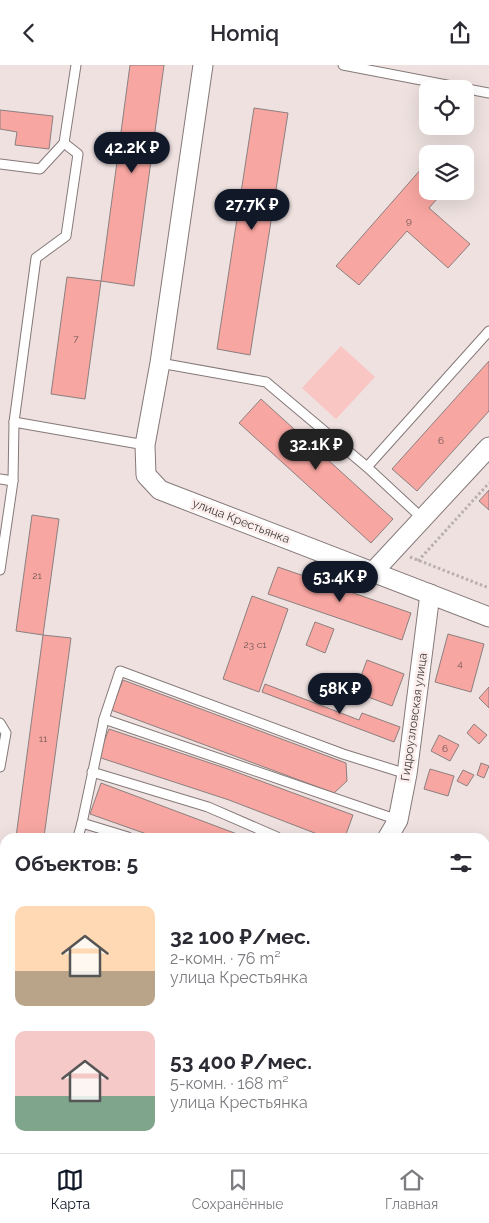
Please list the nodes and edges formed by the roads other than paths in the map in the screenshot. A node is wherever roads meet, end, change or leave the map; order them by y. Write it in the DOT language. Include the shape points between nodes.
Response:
graph roads {
  1 [pos="76,65"];
  2 [pos="203,65"];
  3 [pos="343,65"];
  4 [pos="489,93"];
  5 [pos="64,143"];
  6 [pos="0,163"];
  7 [pos="489,331"];
  8 [pos="160,363"];
  9 [pos="14,422"];
  10 [pos="144,445"];
  11 [pos="489,447"];
  12 [pos="367,467"];
  13 [pos="0,479"];
  14 [pos="13,481"];
  15 [pos="423,520"];
  16 [pos="0,570"];
  17 [pos="373,572"];
  18 [pos="430,594"];
  19 [pos="489,617"];
  20 [pos="104,719"];
  21 [pos="0,723"];
  22 [pos="0,767"];
  23 [pos="92,772"];
  24 [pos="407,775"];
  25 [pos="398,820"];
  26 [pos="82,823"];
  27 [pos="79,833"];
  28 [pos="115,833"];
  29 [pos="268,833"];
  30 [pos="390,833"];
  1 -- 5 [label="lane"];
  2 -- 8 [label="street"];
  3 -- 4 [label="lane"];
  5 -- 6 [label="lane" via="40,169"];
  5 -- 9 [label="lane" via="78,154 66,235 36,258"];
  7 -- 12 [label="lane"];
  8 -- 10 [label="street"];
  8 -- 12 [label="lane" via="266,382"];
  9 -- 10 [label="lane"];
  9 -- 14 [label="lane"];
  10 -- 17 [label="street, улица Крестьянка" via="146,475 160,490"];
  11 -- 15 [label="street"];
  12 -- 15 [label="lane"];
  13 -- 14 [label="lane"];
  14 -- 16 [label="lane"];
  15 -- 17 [label="street"];
  17 -- 18 [label="street, улица Крестьянка"];
  18 -- 19 [label="street, улица Крестьянка"];
  18 -- 24 [label="street, Гидроузловская улица"];
  20 -- 23 [label="lane"];
  20 -- 24 [label="lane" via="120,671"];
  20 -- 25 [label="lane"];
  21 -- 22 [label="lane" via="6,733"];
  23 -- 26 [label="lane"];
  23 -- 29 [label="lane" via="208,807"];
  24 -- 25 [label="street, Гидроузловская улица"];
  25 -- 30 [label="street, Гидроузловская улица"];
  26 -- 27 [label="lane"];
  26 -- 28 [label="lane"];
}
